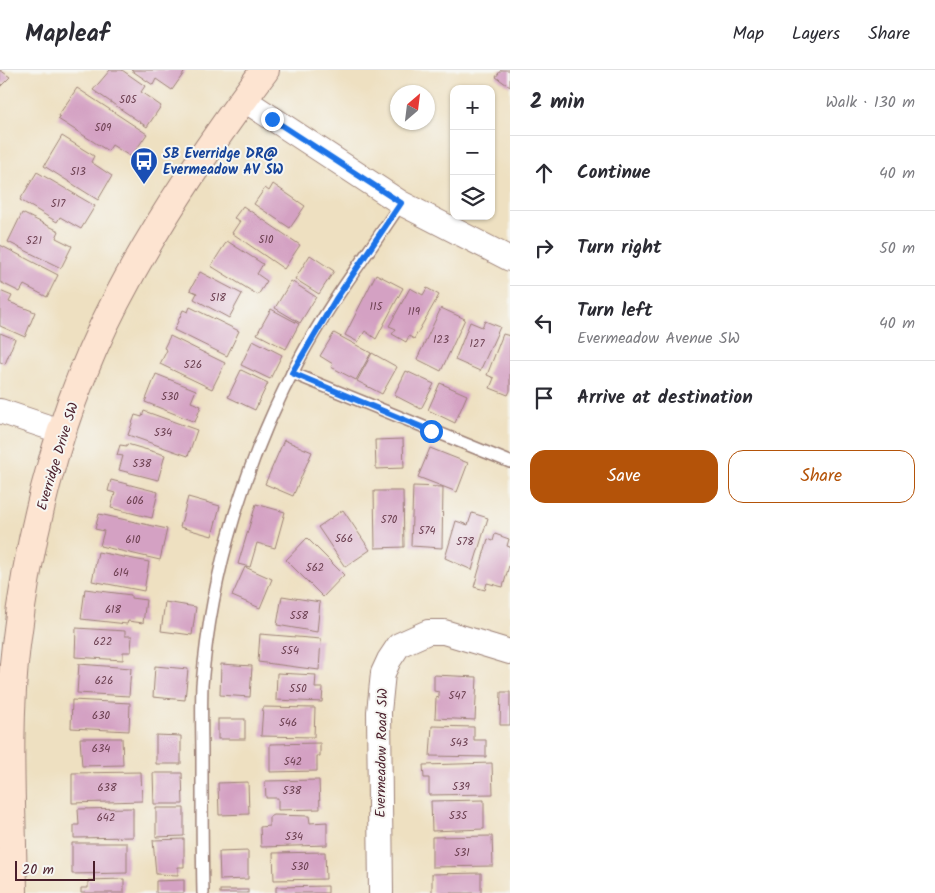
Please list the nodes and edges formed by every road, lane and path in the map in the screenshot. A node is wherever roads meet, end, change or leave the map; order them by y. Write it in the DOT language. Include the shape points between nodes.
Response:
graph roads {
  1 [pos="265,70"];
  2 [pos="243,99"];
  3 [pos="401,203"];
  4 [pos="510,259"];
  5 [pos="292,373"];
  6 [pos="0,411"];
  7 [pos="63,432"];
  8 [pos="510,462"];
  9 [pos="510,652"];
  10 [pos="13,893"];
  11 [pos="203,893"];
  12 [pos="381,893"];
  1 -- 2 [label="street, Everridge Drive SW"];
  2 -- 3 [label="street"];
  2 -- 7 [label="street, Everridge Drive SW" via="156,230 115,302"];
  3 -- 4 [label="street"];
  3 -- 5 [label="lane" via="336,299"];
  5 -- 8 [label="lane"];
  5 -- 11 [label="lane" via="249,471 219,578 202,685"];
  6 -- 7 [label="street"];
  7 -- 10 [label="street, Everridge Drive SW" via="34,531 15,646 11,711"];
  9 -- 12 [label="street, Evermeadow Road SW" via="444,632 428,632 399,645 382,673 379,712"];
}
